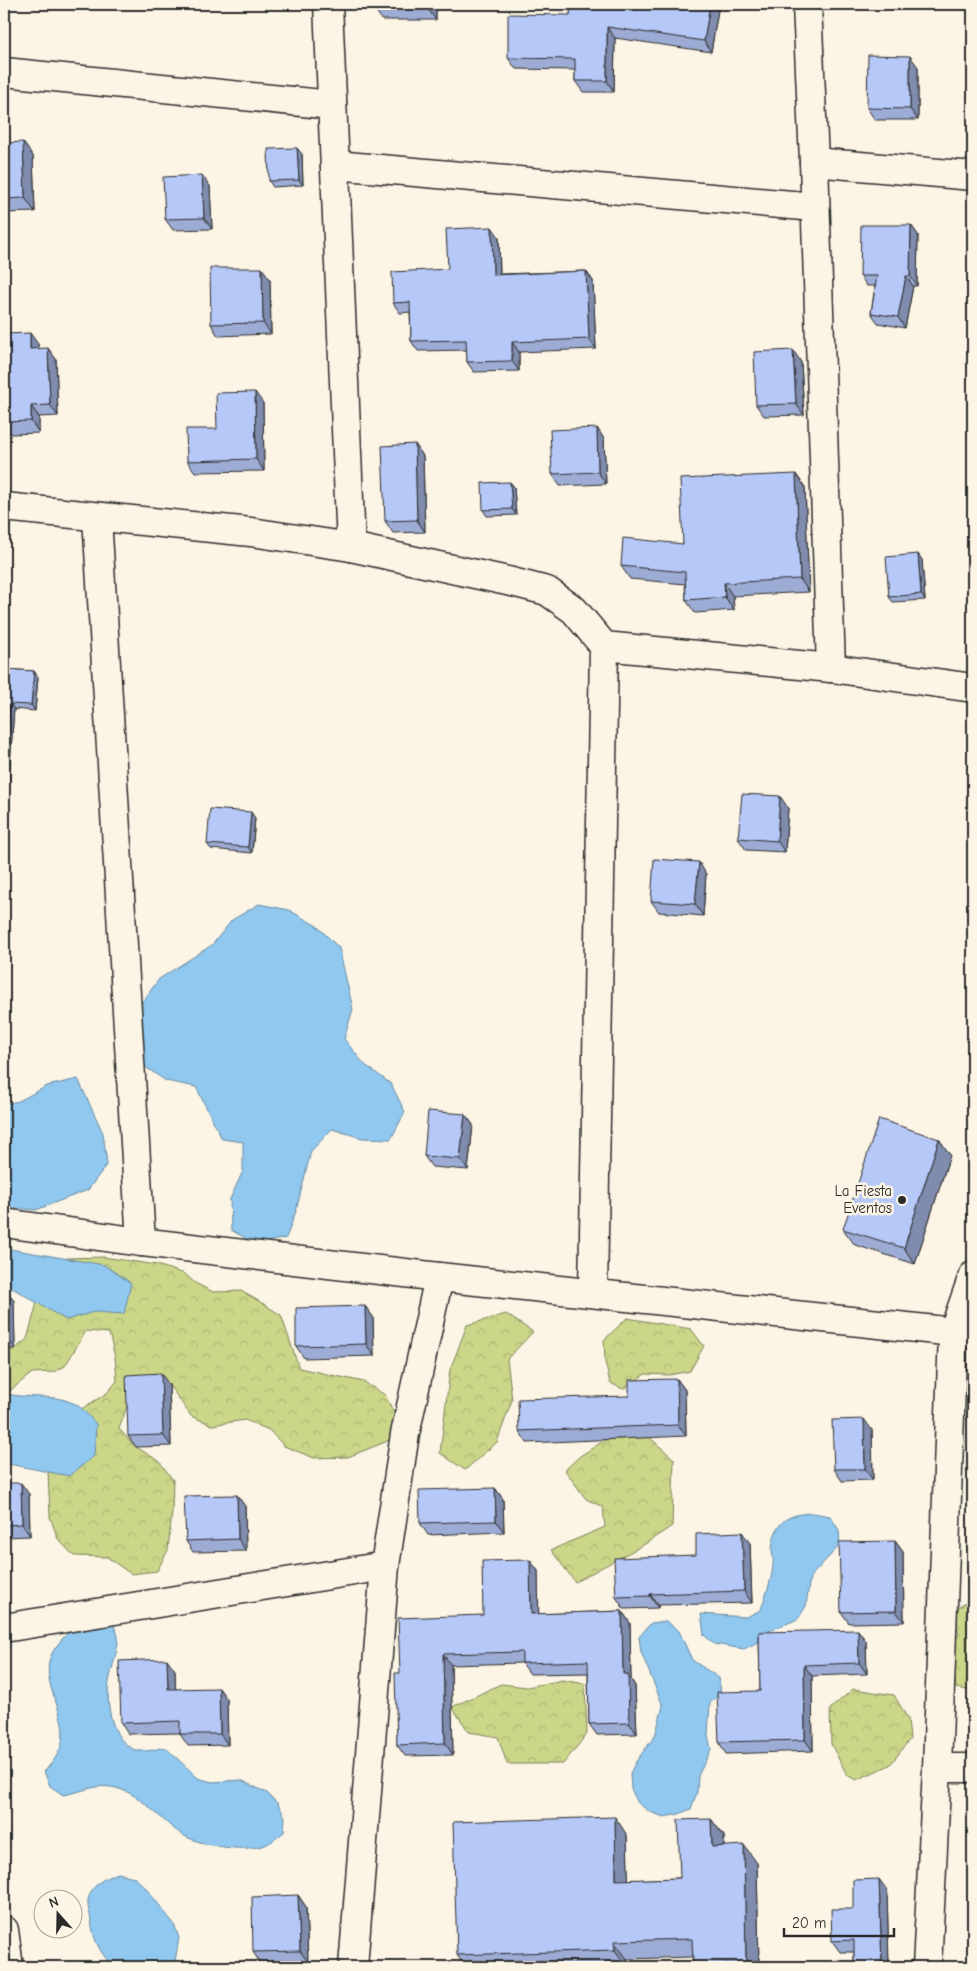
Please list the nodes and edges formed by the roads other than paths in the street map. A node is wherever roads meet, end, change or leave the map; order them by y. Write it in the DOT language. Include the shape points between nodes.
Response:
graph roads {
  1 [pos="328,4"];
  2 [pos="807,4"];
  3 [pos="4,72"];
  4 [pos="332,105"];
  5 [pos="814,162"];
  6 [pos="335,165"];
  7 [pos="973,176"];
  8 [pos="815,207"];
  9 [pos="4,508"];
  10 [pos="97,517"];
  11 [pos="351,547"];
  12 [pos="604,646"];
  13 [pos="831,668"];
  14 [pos="973,688"];
  15 [pos="4,1223"];
  16 [pos="142,1242"];
  17 [pos="973,1276"];
  18 [pos="439,1277"];
  19 [pos="593,1293"];
  20 [pos="963,1333"];
  21 [pos="385,1566"];
  22 [pos="4,1628"];
  23 [pos="937,1768"];
  24 [pos="973,1768"];
  25 [pos="4,1930"];
  26 [pos="9,1967"];
  27 [pos="353,1967"];
  28 [pos="928,1967"];
  1 -- 4 [label="street"];
  2 -- 5 [label="street"];
  3 -- 4 [label="street"];
  4 -- 6 [label="street"];
  5 -- 7 [label="street"];
  5 -- 8 [label="street"];
  6 -- 8 [label="street"];
  6 -- 11 [label="street"];
  8 -- 13 [label="street"];
  9 -- 10 [label="street"];
  10 -- 11 [label="street" via="251,532"];
  10 -- 16 [label="street"];
  11 -- 12 [label="street" via="547,590 574,610"];
  12 -- 13 [label="street"];
  12 -- 19 [label="street"];
  13 -- 14 [label="street"];
  15 -- 16 [label="street"];
  16 -- 18 [label="street"];
  17 -- 20 [label="street"];
  18 -- 19 [label="street"];
  18 -- 21 [label="street" via="405,1434"];
  19 -- 20 [label="street"];
  20 -- 23 [label="street"];
  21 -- 22 [label="street"];
  21 -- 27 [label="street"];
  23 -- 24 [label="street"];
  23 -- 28 [label="street"];
  25 -- 26 [label="street"];
}
